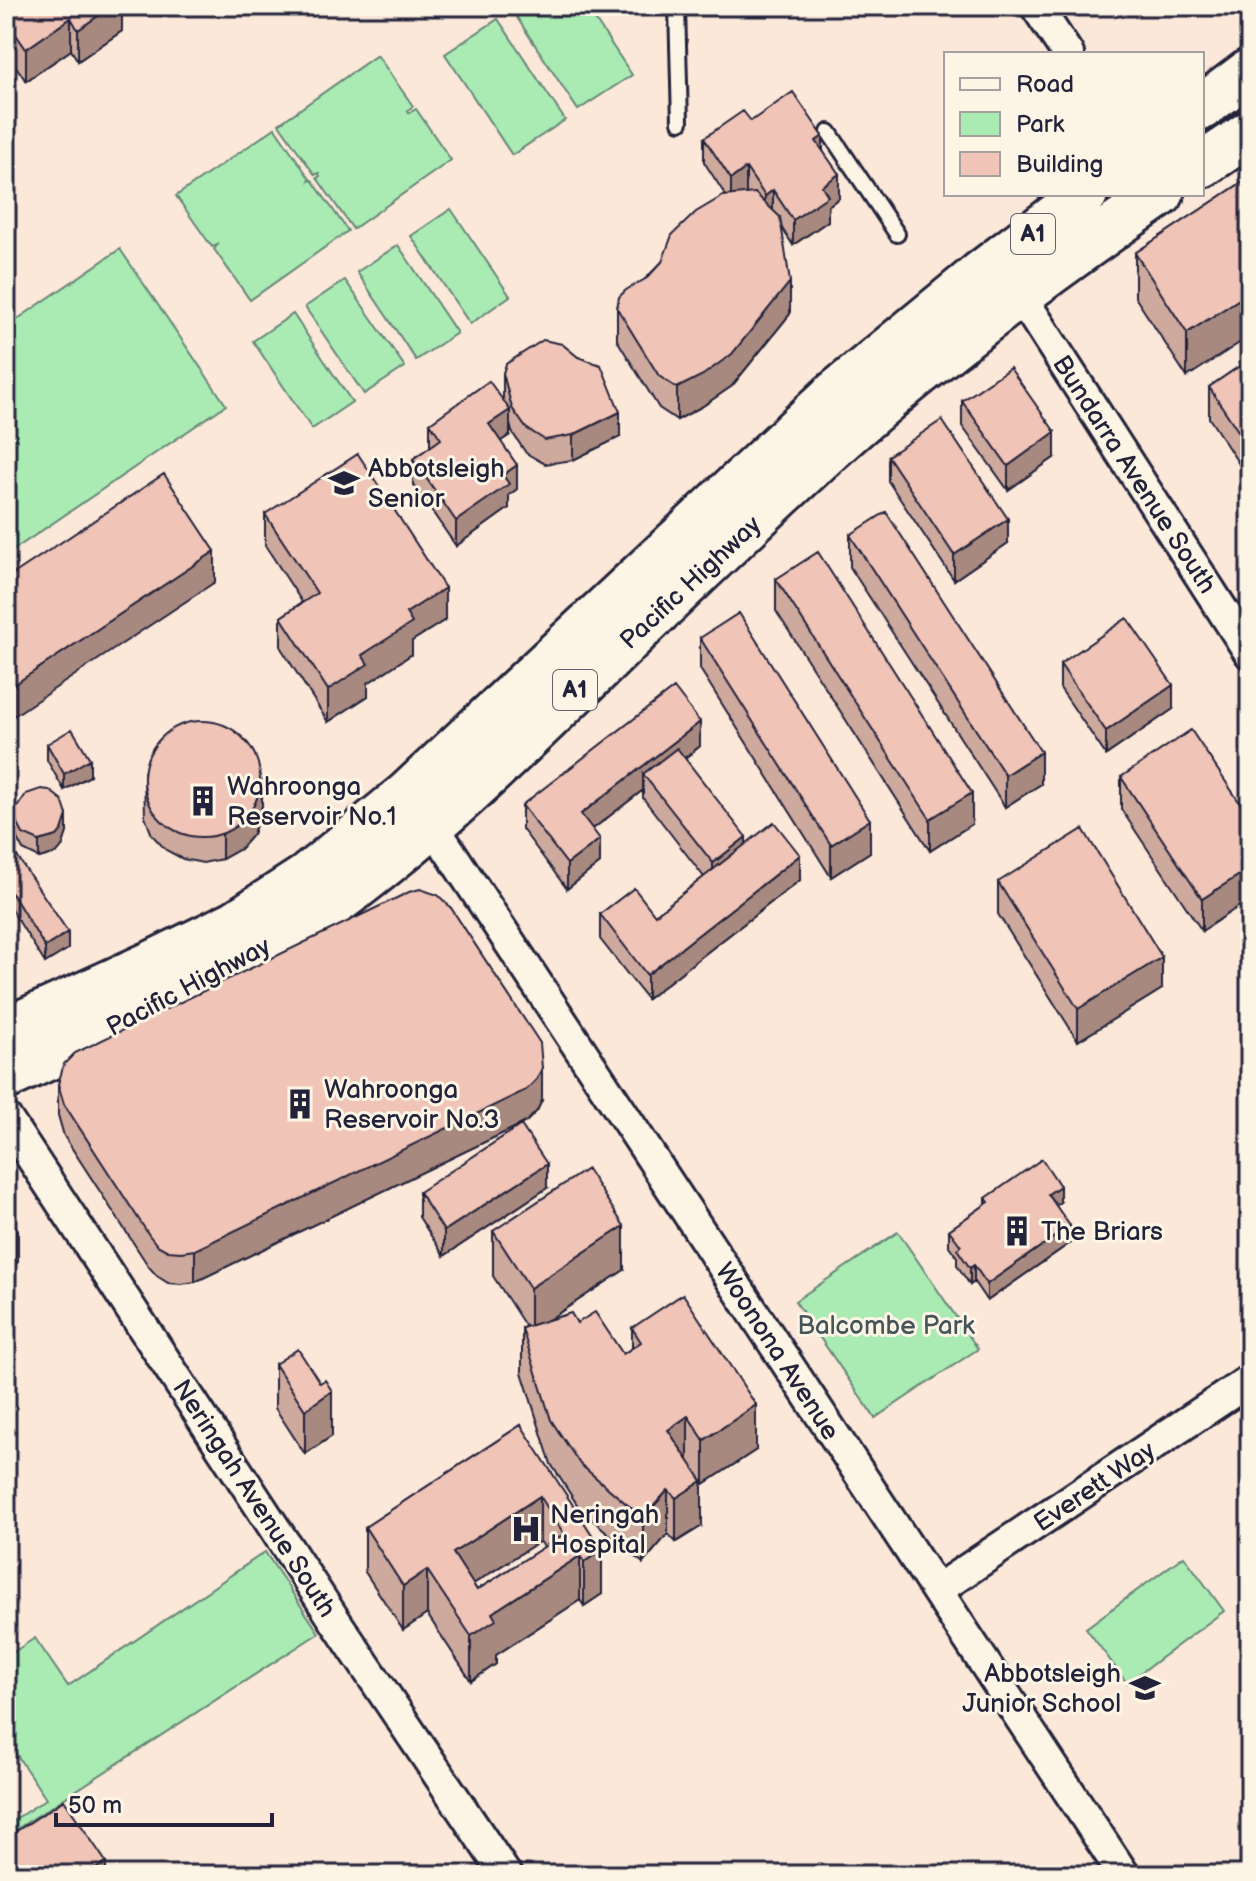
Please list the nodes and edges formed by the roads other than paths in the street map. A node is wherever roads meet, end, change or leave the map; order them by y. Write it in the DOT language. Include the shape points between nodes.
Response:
graph roads {
  1 [pos="677,6"];
  2 [pos="1036,6"];
  3 [pos="1067,52"];
  4 [pos="1250,71"];
  5 [pos="1204,106"];
  6 [pos="680,122"];
  7 [pos="829,132"];
  8 [pos="1249,134"];
  9 [pos="1204,164"];
  10 [pos="1082,196"];
  11 [pos="1158,196"];
  12 [pos="897,234"];
  13 [pos="1020,295"];
  14 [pos="1250,653"];
  15 [pos="433,826"];
  16 [pos="6,1030"];
  17 [pos="6,1077"];
  18 [pos="6,1118"];
  19 [pos="1250,1380"];
  20 [pos="937,1590"];
  21 [pos="506,1875"];
  22 [pos="1124,1875"];
  1 -- 6 [label="lane"];
  2 -- 3 [label="street"];
  4 -- 5 [label="highway"];
  7 -- 12 [label="lane"];
  8 -- 9 [label="highway"];
  10 -- 16 [label="highway, Pacific Highway / A1" via="833,395 407,794 306,877 235,923"];
  11 -- 13 [label="highway, Pacific Highway / A1"];
  13 -- 14 [label="street, Bundarra Avenue South"];
  13 -- 15 [label="highway, Pacific Highway / A1" via="861,422"];
  15 -- 17 [label="highway, Pacific Highway / A1" via="323,911 255,954"];
  15 -- 20 [label="street, Woonona Avenue"];
  18 -- 21 [label="street, Neringah Avenue South"];
  19 -- 20 [label="street, Everett Way"];
  20 -- 22 [label="street, Woonona Avenue"];
}
